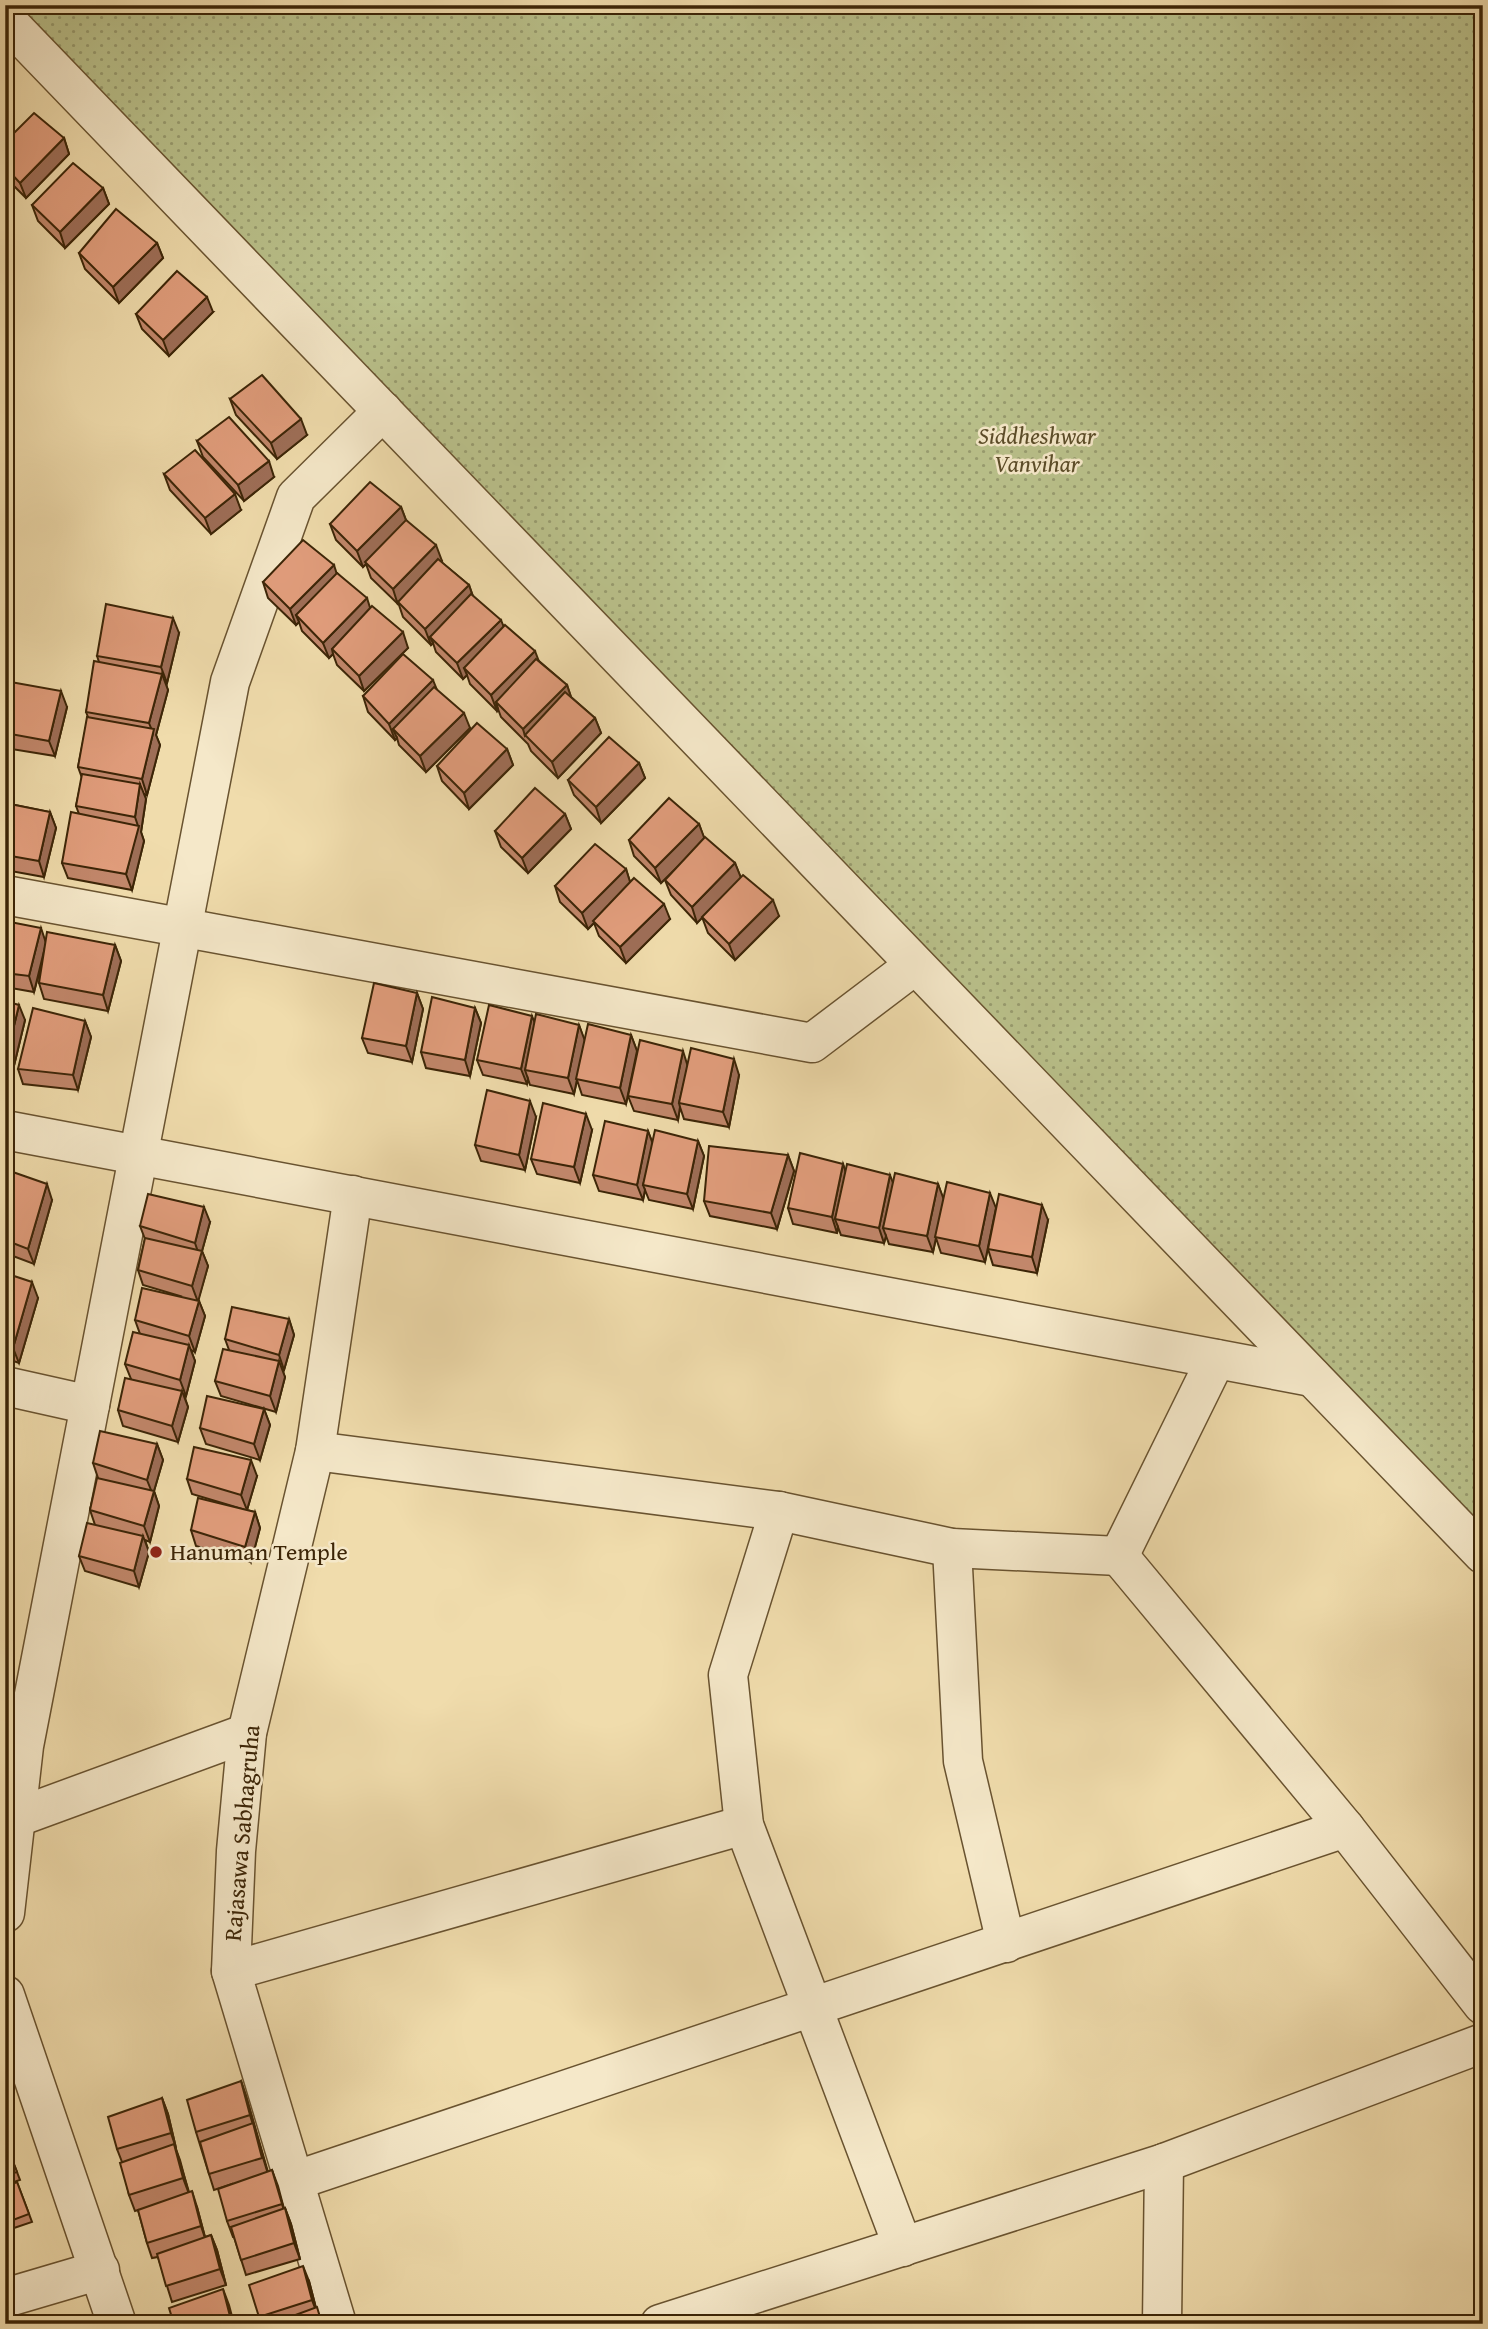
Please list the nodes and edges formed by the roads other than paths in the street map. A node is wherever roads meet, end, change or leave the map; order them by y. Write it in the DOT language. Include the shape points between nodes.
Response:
graph roads {
  1 [pos="5,19"];
  2 [pos="383,411"];
  3 [pos="5,895"];
  4 [pos="183,927"];
  5 [pos="915,965"];
  6 [pos="5,1130"];
  7 [pos="138,1154"];
  8 [pos="353,1195"];
  9 [pos="1216,1359"];
  10 [pos="1312,1377"];
  11 [pos="5,1387"];
  12 [pos="90,1405"];
  13 [pos="315,1451"];
  14 [pos="779,1511"];
  15 [pos="953,1548"];
  16 [pos="1483,1554"];
  17 [pos="1119,1556"];
  18 [pos="247,1733"];
  19 [pos="18,1817"];
  20 [pos="744,1825"];
  21 [pos="1345,1828"];
  22 [pos="5,1913"];
  23 [pos="1006,1943"];
  24 [pos="231,1971"];
  25 [pos="5,1994"];
  26 [pos="1483,2005"];
  27 [pos="813,2007"];
  28 [pos="1483,2043"];
  29 [pos="1164,2163"];
  30 [pos="294,2181"];
  31 [pos="903,2247"];
  32 [pos="100,2270"];
  33 [pos="5,2298"];
  34 [pos="117,2324"];
  35 [pos="337,2324"];
  36 [pos="660,2324"];
  37 [pos="1162,2324"];
  1 -- 2 [label="street"];
  2 -- 4 [label="street" via="296,497 230,682"];
  2 -- 5 [label="street"];
  3 -- 4 [label="street"];
  4 -- 5 [label="street" via="812,1043"];
  4 -- 7 [label="street"];
  5 -- 10 [label="street"];
  6 -- 7 [label="street"];
  7 -- 8 [label="street"];
  7 -- 12 [label="street"];
  8 -- 9 [label="street"];
  8 -- 13 [label="street, Rajasawa Sabhagruha"];
  9 -- 10 [label="street"];
  9 -- 17 [label="street"];
  10 -- 16 [label="street"];
  11 -- 12 [label="street"];
  12 -- 19 [label="street" via="24,1746"];
  13 -- 14 [label="street"];
  13 -- 18 [label="street, Rajasawa Sabhagruha"];
  14 -- 15 [label="street"];
  14 -- 20 [label="street" via="729,1675"];
  15 -- 17 [label="street"];
  15 -- 23 [label="street" via="963,1761"];
  17 -- 21 [label="street"];
  18 -- 19 [label="street"];
  18 -- 24 [label="street, Rajasawa Sabhagruha"];
  19 -- 22 [label="street"];
  20 -- 24 [label="street"];
  20 -- 27 [label="street"];
  21 -- 23 [label="street"];
  21 -- 26 [label="street"];
  23 -- 27 [label="street"];
  24 -- 30 [label="street, Rajasawa Sabhagruha"];
  25 -- 32 [label="street"];
  27 -- 30 [label="street"];
  27 -- 31 [label="street"];
  28 -- 29 [label="street"];
  29 -- 31 [label="street"];
  29 -- 37 [label="street"];
  30 -- 35 [label="street, Rajasawa Sabhagruha"];
  31 -- 36 [label="street"];
  32 -- 33 [label="street"];
  32 -- 34 [label="street"];
}
